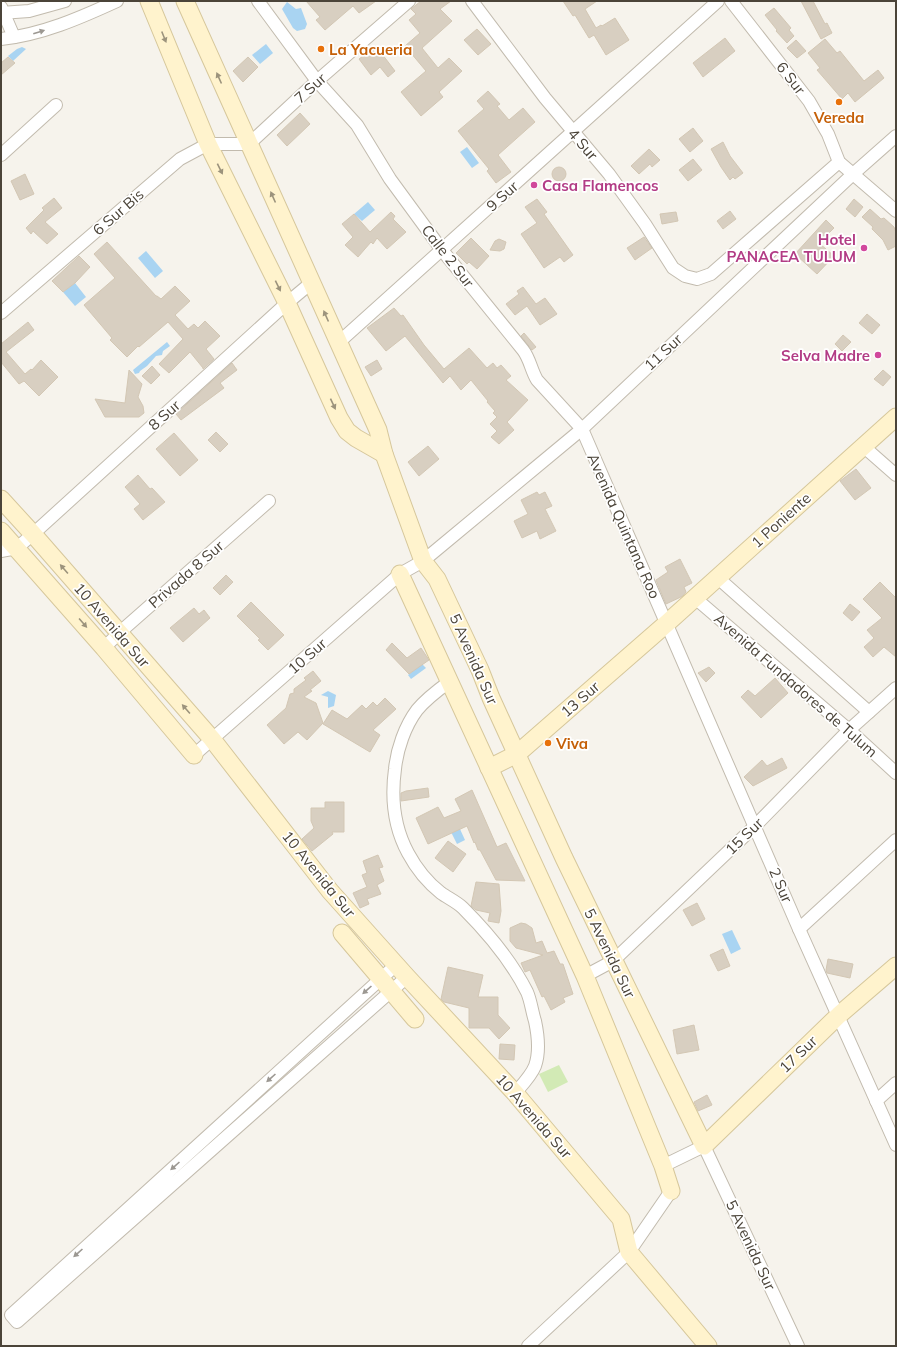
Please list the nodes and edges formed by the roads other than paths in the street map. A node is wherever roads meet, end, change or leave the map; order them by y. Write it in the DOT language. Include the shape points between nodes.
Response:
graph roads {
  1 [pos="65,1"];
  2 [pos="117,1"];
  3 [pos="149,1"];
  4 [pos="185,1"];
  5 [pos="258,1"];
  6 [pos="409,1"];
  7 [pos="472,1"];
  8 [pos="718,1"];
  9 [pos="731,1"];
  10 [pos="2,11"];
  11 [pos="14,37"];
  12 [pos="1,40"];
  13 [pos="317,81"];
  14 [pos="56,105"];
  15 [pos="573,132"];
  16 [pos="896,136"];
  17 [pos="208,144"];
  18 [pos="248,144"];
  19 [pos="1,155"];
  20 [pos="839,162"];
  21 [pos="853,174"];
  22 [pos="896,211"];
  23 [pos="442,250"];
  24 [pos="311,283"];
  25 [pos="287,303"];
  26 [pos="1,313"];
  27 [pos="338,343"];
  28 [pos="896,417"];
  29 [pos="582,429"];
  30 [pos="863,446"];
  31 [pos="384,454"];
  32 [pos="896,475"];
  33 [pos="1,499"];
  34 [pos="269,501"];
  35 [pos="1,531"];
  36 [pos="33,534"];
  37 [pos="9,550"];
  38 [pos="423,561"];
  39 [pos="400,574"];
  40 [pos="718,578"];
  41 [pos="695,598"];
  42 [pos="666,624"];
  43 [pos="119,633"];
  44 [pos="104,648"];
  45 [pos="449,682"];
  46 [pos="896,688"];
  47 [pos="869,712"];
  48 [pos="849,730"];
  49 [pos="212,739"];
  50 [pos="517,754"];
  51 [pos="194,755"];
  52 [pos="489,768"];
  53 [pos="896,773"];
  54 [pos="755,826"];
  55 [pos="896,840"];
  56 [pos="799,929"];
  57 [pos="342,933"];
  58 [pos="614,961"];
  59 [pos="896,966"];
  60 [pos="401,971"];
  61 [pos="585,976"];
  62 [pos="385,985"];
  63 [pos="839,1015"];
  64 [pos="414,1019"];
  65 [pos="896,1083"];
  66 [pos="516,1093"];
  67 [pos="876,1101"];
  68 [pos="896,1145"];
  69 [pos="704,1146"];
  70 [pos="663,1166"];
  71 [pos="672,1191"];
  72 [pos="629,1252"];
  73 [pos="528,1346"];
  74 [pos="708,1346"];
  75 [pos="798,1346"];
  1 -- 10 [label="street" via="29,11"];
  11 -- 2 [label="street, one-way" via="59,25"];
  3 -- 17 [label="street, one-way"];
  18 -- 4 [label="street, 5 Avenida Sur, one-way"];
  5 -- 13 [label="street, Calle 2 Sur"];
  6 -- 13 [label="street, 7 Sur"];
  7 -- 15 [label="street, 4 Sur"];
  8 -- 15 [label="street, 9 Sur"];
  9 -- 20 [label="street, 6 Sur" via="809,101 828,134"];
  10 -- 11 [label="street"];
  11 -- 12 [label="street"];
  13 -- 18 [label="street, 7 Sur"];
  13 -- 23 [label="street, Calle 2 Sur" via="357,125 393,184"];
  14 -- 19 [label="street"];
  15 -- 20 [label="street, 4 Sur" via="609,174 673,268 685,276 697,279 711,274"];
  15 -- 23 [label="street, 9 Sur"];
  16 -- 21 [label="street, 11 Sur"];
  17 -- 18 [label="street, 6 Sur Bis"];
  17 -- 25 [label="street, one-way"];
  17 -- 26 [label="street, 6 Sur Bis" via="180,160"];
  24 -- 18 [label="street, 5 Avenida Sur, one-way"];
  20 -- 21 [label="street"];
  21 -- 22 [label="street"];
  21 -- 29 [label="street, 11 Sur"];
  23 -- 27 [label="street, 9 Sur"];
  23 -- 29 [label="street, Calle 2 Sur" via="523,350 537,380"];
  24 -- 25 [label="street, 8 Sur"];
  27 -- 24 [label="street, 5 Avenida Sur, one-way"];
  25 -- 31 [label="street, one-way" via="347,431"];
  25 -- 36 [label="street, 8 Sur"];
  27 -- 31 [label="street, 5 Avenida Sur" via="378,430"];
  28 -- 30 [label="street, 1 Poniente"];
  29 -- 38 [label="street, 11 Sur"];
  29 -- 42 [label="street, Avenida Quintana Roo"];
  30 -- 32 [label="street"];
  30 -- 40 [label="street, 1 Poniente"];
  31 -- 38 [label="street, 5 Avenida Sur"];
  33 -- 36 [label="street, 10 Avenida Sur"];
  34 -- 43 [label="street, Privada 8 Sur"];
  35 -- 37 [label="street"];
  36 -- 37 [label="street, 8 Sur"];
  43 -- 36 [label="street, 10 Avenida Sur, one-way"];
  37 -- 44 [label="street, one-way"];
  38 -- 39 [label="street, 10 Sur"];
  38 -- 50 [label="street, 5 Avenida Sur" via="437,579"];
  39 -- 45 [label="street"];
  39 -- 49 [label="street, 10 Sur"];
  40 -- 41 [label="street, 1 Poniente"];
  40 -- 47 [label="street"];
  41 -- 42 [label="street, 1 Poniente"];
  41 -- 48 [label="street, Avenida Fundadores de Tulum"];
  42 -- 50 [label="street, 13 Sur"];
  42 -- 54 [label="street, 2 Sur"];
  43 -- 44 [label="street, Privada 8 Sur"];
  49 -- 43 [label="street, 10 Avenida Sur, one-way"];
  44 -- 51 [label="street"];
  45 -- 52 [label="street"];
  45 -- 66 [label="street" via="417,710 407,728 395,765 393,806 399,835 408,854 426,880 462,908 498,947 528,994 538,1045 535,1066"];
  46 -- 47 [label="street, 15 Sur"];
  47 -- 48 [label="street, 15 Sur"];
  48 -- 53 [label="street, Avenida Fundadores de Tulum"];
  48 -- 54 [label="street, 15 Sur"];
  49 -- 51 [label="street, 10 Sur"];
  49 -- 60 [label="street, 10 Avenida Sur" via="330,891"];
  50 -- 52 [label="street, 13 Sur"];
  50 -- 58 [label="street, 5 Avenida Sur"];
  52 -- 61 [label="street"];
  54 -- 56 [label="street, 2 Sur"];
  54 -- 58 [label="street, 15 Sur"];
  55 -- 56 [label="street"];
  56 -- 63 [label="street, 2 Sur"];
  57 -- 62 [label="street"];
  58 -- 61 [label="street, 15 Sur"];
  58 -- 69 [label="street, 5 Avenida Sur"];
  59 -- 63 [label="street, 17 Sur"];
  60 -- 62 [label="street"];
  60 -- 66 [label="street, 10 Avenida Sur"];
  61 -- 70 [label="street"];
  62 -- 62 [label="street, one-way" via="11,1315 17,1322"];
  62 -- 64 [label="street"];
  63 -- 67 [label="street, 2 Sur"];
  63 -- 69 [label="street, 17 Sur"];
  65 -- 67 [label="street"];
  66 -- 72 [label="street, 10 Avenida Sur" via="621,1219"];
  67 -- 68 [label="street, 2 Sur"];
  69 -- 70 [label="street"];
  69 -- 75 [label="street, 5 Avenida Sur"];
  70 -- 71 [label="street"];
  71 -- 72 [label="street"];
  72 -- 73 [label="street"];
  72 -- 74 [label="street"];
}
